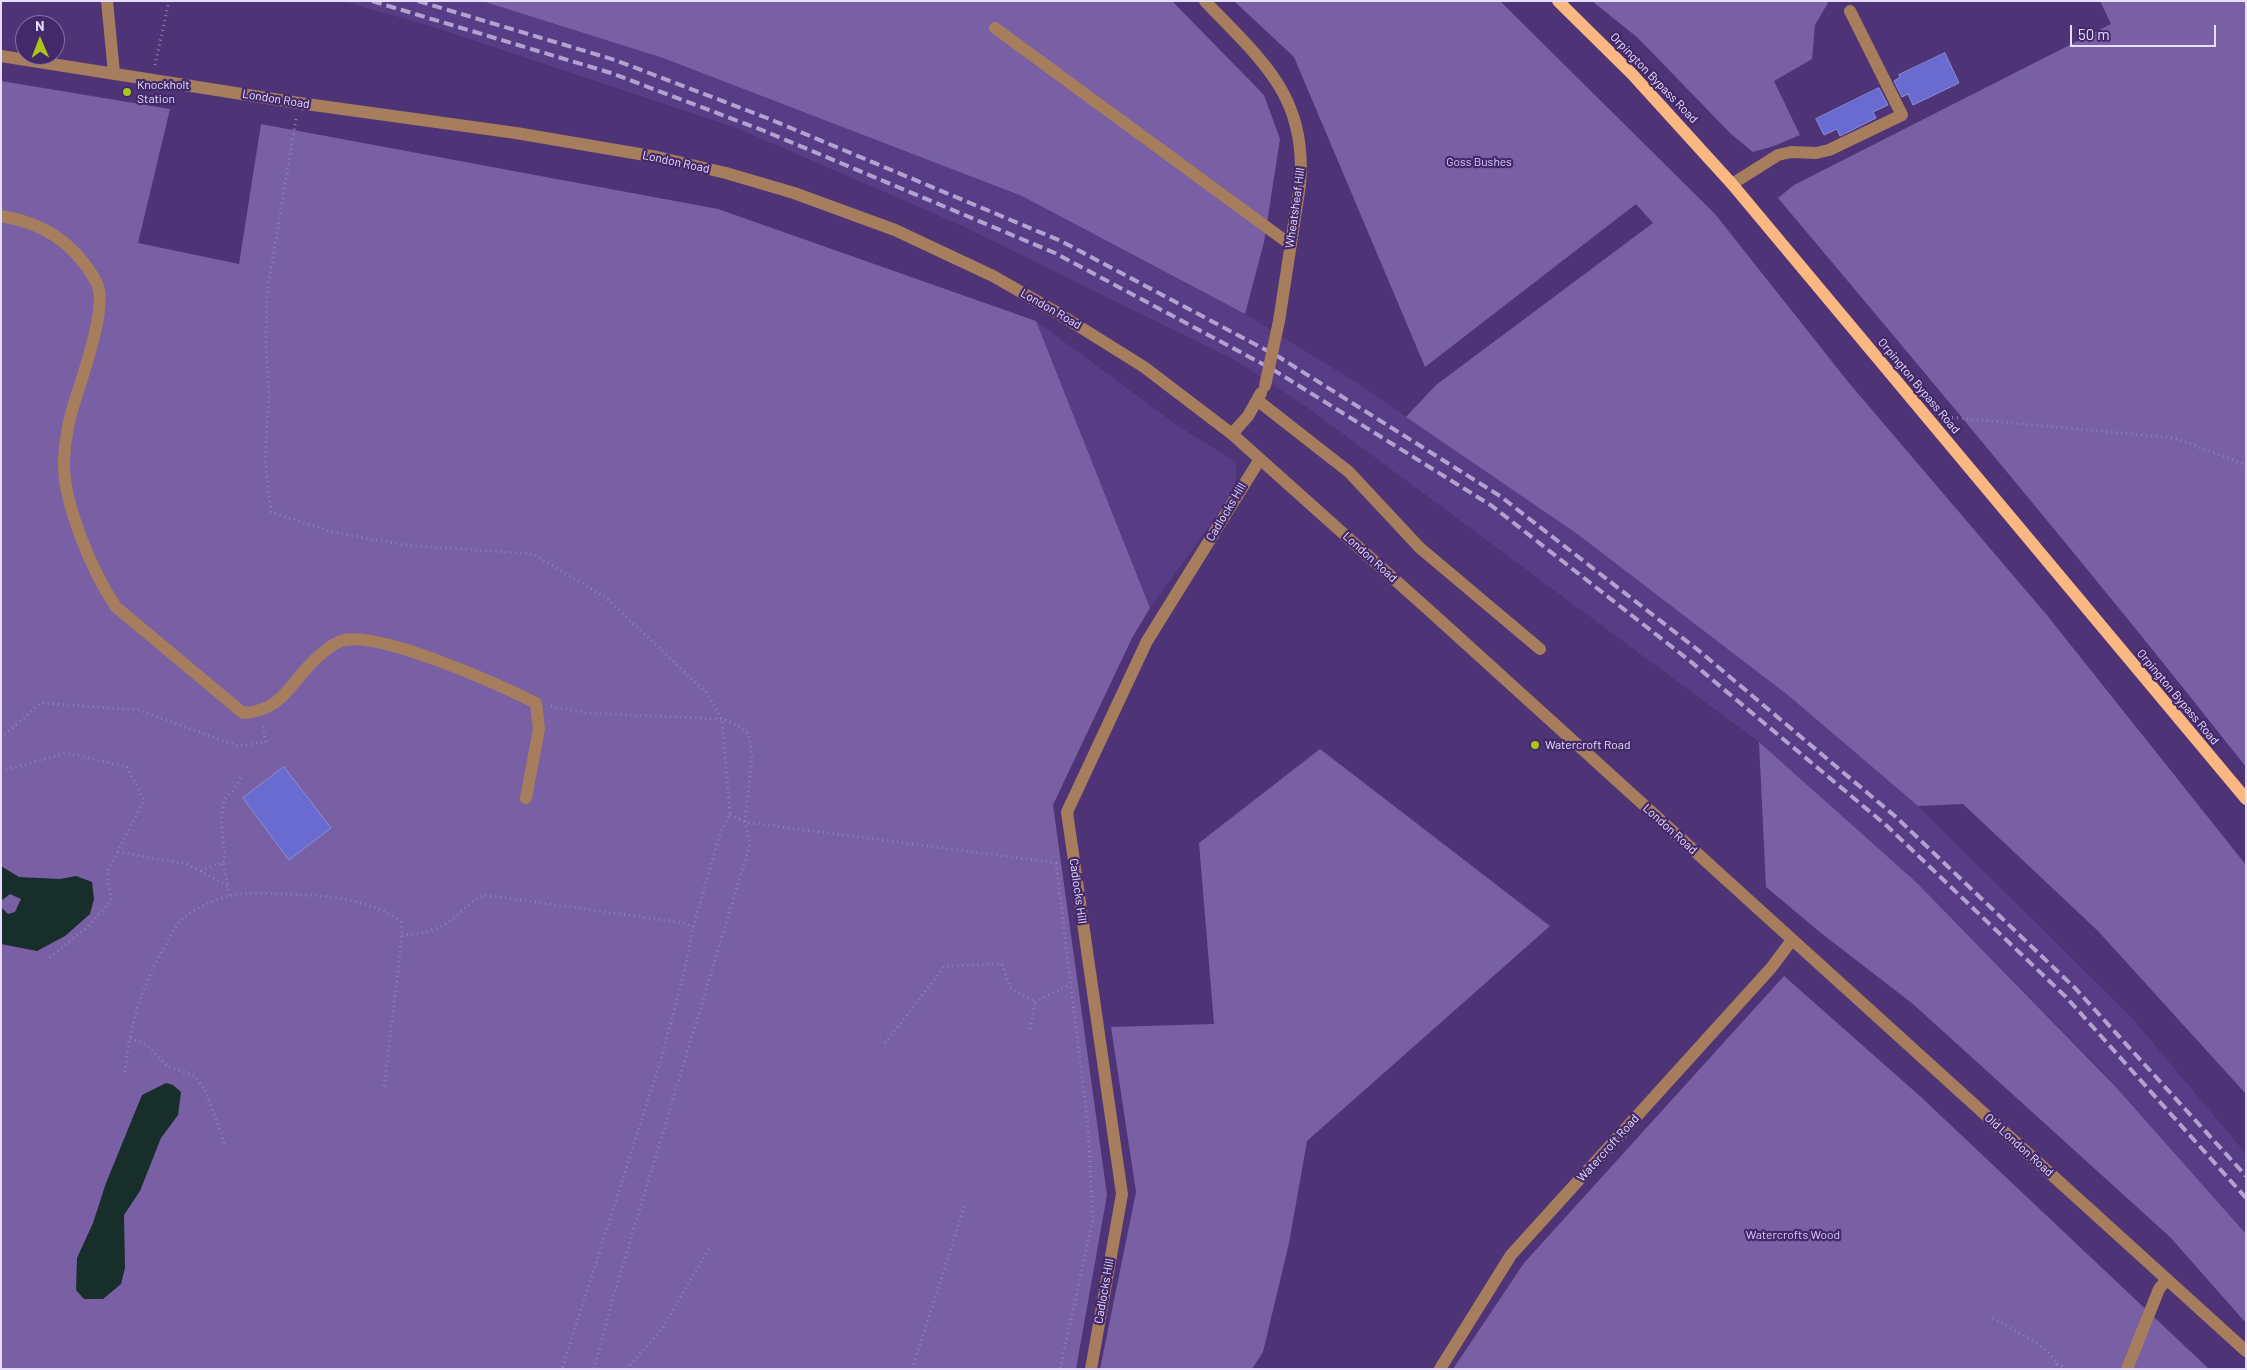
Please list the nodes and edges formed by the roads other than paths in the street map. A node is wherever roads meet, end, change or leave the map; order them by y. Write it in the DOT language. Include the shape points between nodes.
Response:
graph roads {
  1 [pos="107,1"];
  2 [pos="1206,1"];
  3 [pos="1558,1"];
  4 [pos="1850,12"];
  5 [pos="995,28"];
  6 [pos="1,56"];
  7 [pos="114,73"];
  8 [pos="1732,184"];
  9 [pos="1,216"];
  10 [pos="1291,245"];
  11 [pos="1257,400"];
  12 [pos="1232,434"];
  13 [pos="1260,459"];
  14 [pos="1540,649"];
  15 [pos="526,798"];
  16 [pos="2246,799"];
  17 [pos="1792,940"];
  18 [pos="2167,1279"];
  19 [pos="2246,1351"];
  20 [pos="1091,1369"];
  21 [pos="1440,1369"];
  22 [pos="2127,1369"];
  1 -- 7 [label="street"];
  2 -- 10 [label="street, Wheatsheaf Hill" via="1268,68 1291,109 1299,136 1302,164"];
  3 -- 8 [label="main road, Orpington Bypass Road" via="1632,74"];
  4 -- 8 [label="street" via="1902,115 1830,150 1778,155"];
  5 -- 10 [label="street"];
  6 -- 7 [label="street, London Road"];
  7 -- 12 [label="street, London Road" via="657,157 726,173 829,205 961,260 1056,312 1144,367"];
  8 -- 16 [label="main road, Orpington Bypass Road"];
  9 -- 15 [label="street" via="48,230 67,244 88,267 98,287 100,306 70,416 64,461 71,508 116,607 243,713 260,711 274,704 318,656 343,640 366,639 401,648 507,688 536,704 539,729"];
  10 -- 11 [label="street, Wheatsheaf Hill, bridge" via="1265,386"];
  11 -- 12 [label="street, Wheatsheaf Hill"];
  11 -- 14 [label="street" via="1350,472 1420,548"];
  12 -- 13 [label="street, London Road"];
  13 -- 17 [label="street, London Road"];
  13 -- 20 [label="street, Cadlocks Hill" via="1147,641 1067,812 1122,1194"];
  17 -- 18 [label="street, Old London Road"];
  17 -- 21 [label="street, Watercroft Road" via="1771,968 1511,1255"];
  18 -- 19 [label="street, Old London Road"];
  18 -- 22 [label="street" via="2159,1289"];
}
